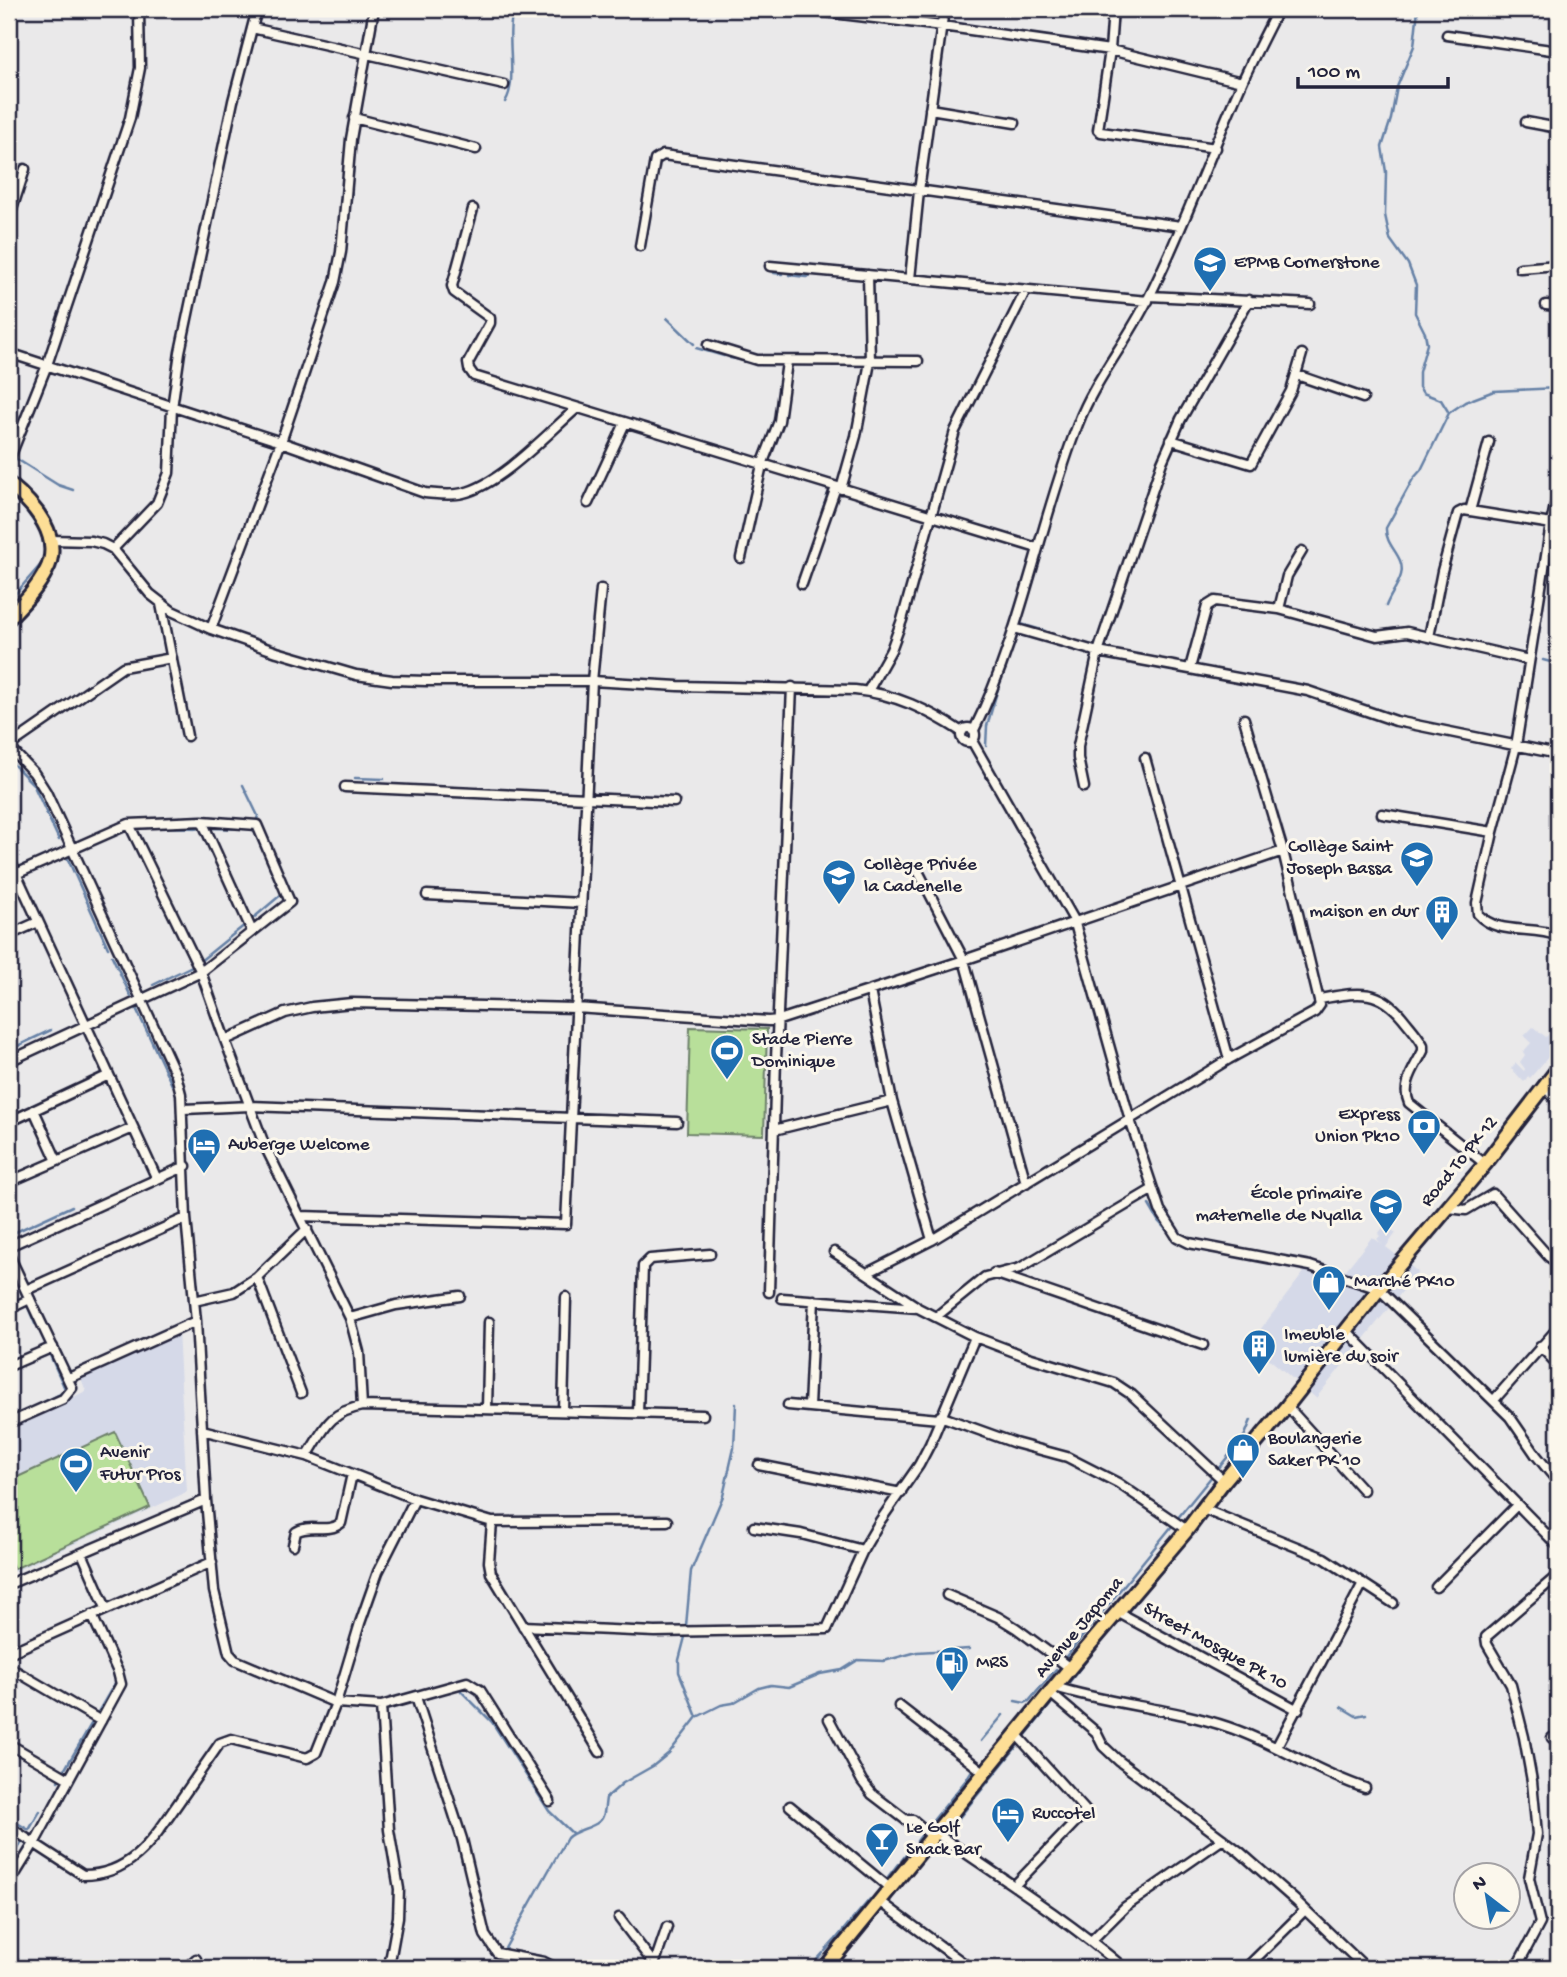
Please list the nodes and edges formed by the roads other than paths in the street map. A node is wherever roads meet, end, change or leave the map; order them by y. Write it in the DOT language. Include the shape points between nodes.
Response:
graph roads {
  1 [pos="139,9"];
  2 [pos="257,9"];
  3 [pos="374,9"];
  4 [pos="799,9"];
  5 [pos="944,9"];
  6 [pos="1113,9"];
  7 [pos="1278,9"];
  8 [pos="942,26"];
  9 [pos="252,28"];
  10 [pos="1447,34"];
  11 [pos="1110,50"];
  12 [pos="1558,51"];
  13 [pos="365,54"];
  14 [pos="1242,82"];
  15 [pos="504,85"];
  16 [pos="930,109"];
  17 [pos="354,118"];
  18 [pos="1526,122"];
  19 [pos="1015,123"];
  20 [pos="1558,128"];
  21 [pos="1216,148"];
  22 [pos="476,149"];
  23 [pos="25,169"];
  24 [pos="919,191"];
  25 [pos="473,209"];
  26 [pos="9,219"];
  27 [pos="1181,226"];
  28 [pos="640,246"];
  29 [pos="1558,265"];
  30 [pos="770,266"];
  31 [pos="1520,268"];
  32 [pos="868,275"];
  33 [pos="910,279"];
  34 [pos="1026,289"];
  35 [pos="1149,298"];
  36 [pos="1250,300"];
  37 [pos="1310,304"];
  38 [pos="1546,305"];
  39 [pos="1558,306"];
  40 [pos="708,345"];
  41 [pos="9,353"];
  42 [pos="1302,354"];
  43 [pos="918,361"];
  44 [pos="787,362"];
  45 [pos="870,362"];
  46 [pos="47,365"];
  47 [pos="1297,375"];
  48 [pos="1363,398"];
  49 [pos="172,408"];
  50 [pos="577,408"];
  51 [pos="625,423"];
  52 [pos="1171,440"];
  53 [pos="281,442"];
  54 [pos="1489,442"];
  55 [pos="9,460"];
  56 [pos="762,465"];
  57 [pos="9,484"];
  58 [pos="839,488"];
  59 [pos="1558,491"];
  60 [pos="588,503"];
  61 [pos="1470,511"];
  62 [pos="932,516"];
  63 [pos="1555,524"];
  64 [pos="51,540"];
  65 [pos="1037,548"];
  66 [pos="113,549"];
  67 [pos="1302,551"];
  68 [pos="741,558"];
  69 [pos="802,584"];
  70 [pos="601,589"];
  71 [pos="161,604"];
  72 [pos="1279,609"];
  73 [pos="9,618"];
  74 [pos="1014,628"];
  75 [pos="211,629"];
  76 [pos="1429,637"];
  77 [pos="1098,652"];
  78 [pos="172,658"];
  79 [pos="1529,660"];
  80 [pos="1190,668"];
  81 [pos="592,681"];
  82 [pos="792,687"];
  83 [pos="868,691"];
  84 [pos="1244,719"];
  85 [pos="974,730"];
  86 [pos="961,732"];
  87 [pos="187,736"];
  88 [pos="972,741"];
  89 [pos="1516,746"];
  90 [pos="9,747"];
  91 [pos="1558,754"];
  92 [pos="1145,758"];
  93 [pos="345,787"];
  94 [pos="1084,787"];
  95 [pos="586,798"];
  96 [pos="674,802"];
  97 [pos="1382,814"];
  98 [pos="202,821"];
  99 [pos="129,824"];
  100 [pos="1493,832"];
  101 [pos="73,849"];
  102 [pos="1283,850"];
  103 [pos="9,858"];
  104 [pos="919,873"];
  105 [pos="12,875"];
  106 [pos="1180,884"];
  107 [pos="427,895"];
  108 [pos="581,903"];
  109 [pos="1074,920"];
  110 [pos="37,922"];
  111 [pos="252,931"];
  112 [pos="9,935"];
  113 [pos="1558,936"];
  114 [pos="964,960"];
  115 [pos="201,972"];
  116 [pos="870,991"];
  117 [pos="1319,999"];
  118 [pos="142,1001"];
  119 [pos="576,1007"];
  120 [pos="779,1020"];
  121 [pos="86,1025"];
  122 [pos="225,1040"];
  123 [pos="1229,1059"];
  124 [pos="9,1061"];
  125 [pos="1558,1069"];
  126 [pos="109,1075"];
  127 [pos="1545,1086"];
  128 [pos="892,1101"];
  129 [pos="1558,1104"];
  130 [pos="250,1105"];
  131 [pos="184,1109"];
  132 [pos="34,1110"];
  133 [pos="571,1119"];
  134 [pos="1130,1120"];
  135 [pos="9,1122"];
  136 [pos="677,1122"];
  137 [pos="133,1128"];
  138 [pos="774,1130"];
  139 [pos="58,1161"];
  140 [pos="1485,1164"];
  141 [pos="186,1166"];
  142 [pos="157,1179"];
  143 [pos="9,1182"];
  144 [pos="1026,1183"];
  145 [pos="1153,1189"];
  146 [pos="1448,1208"];
  147 [pos="300,1216"];
  148 [pos="186,1218"];
  149 [pos="307,1229"];
  150 [pos="932,1240"];
  151 [pos="9,1246"];
  152 [pos="834,1252"];
  153 [pos="710,1254"];
  154 [pos="9,1255"];
  155 [pos="1558,1263"];
  156 [pos="867,1273"];
  157 [pos="993,1273"];
  158 [pos="257,1277"];
  159 [pos="1379,1289"];
  160 [pos="26,1290"];
  161 [pos="769,1292"];
  162 [pos="460,1296"];
  163 [pos="566,1297"];
  164 [pos="782,1298"];
  165 [pos="30,1300"];
  166 [pos="814,1300"];
  167 [pos="194,1301"];
  168 [pos="918,1308"];
  169 [pos="9,1310"];
  170 [pos="1363,1311"];
  171 [pos="937,1316"];
  172 [pos="350,1318"];
  173 [pos="196,1321"];
  174 [pos="489,1322"];
  175 [pos="1558,1328"];
  176 [pos="1347,1331"];
  177 [pos="975,1337"];
  178 [pos="1203,1345"];
  179 [pos="1540,1346"];
  180 [pos="53,1347"];
  181 [pos="1558,1365"];
  182 [pos="9,1367"];
  183 [pos="69,1378"];
  184 [pos="301,1393"];
  185 [pos="1494,1400"];
  186 [pos="788,1405"];
  187 [pos="362,1406"];
  188 [pos="1287,1406"];
  189 [pos="809,1407"];
  190 [pos="487,1409"];
  191 [pos="563,1411"];
  192 [pos="638,1413"];
  193 [pos="704,1415"];
  194 [pos="940,1418"];
  195 [pos="9,1423"];
  196 [pos="202,1430"];
  197 [pos="307,1456"];
  198 [pos="760,1465"];
  199 [pos="352,1474"];
  200 [pos="1224,1481"];
  201 [pos="1558,1482"];
  202 [pos="1363,1490"];
  203 [pos="901,1493"];
  204 [pos="415,1499"];
  205 [pos="205,1500"];
  206 [pos="1517,1505"];
  207 [pos="1203,1509"];
  208 [pos="667,1521"];
  209 [pos="492,1522"];
  210 [pos="754,1527"];
  211 [pos="1187,1530"];
  212 [pos="293,1545"];
  213 [pos="1558,1546"];
  214 [pos="863,1550"];
  215 [pos="82,1552"];
  216 [pos="212,1562"];
  217 [pos="1558,1575"];
  218 [pos="1363,1583"];
  219 [pos="9,1584"];
  220 [pos="1436,1587"];
  221 [pos="947,1595"];
  222 [pos="1393,1603"];
  223 [pos="106,1608"];
  224 [pos="1117,1612"];
  225 [pos="92,1615"];
  226 [pos="523,1626"];
  227 [pos="9,1653"];
  228 [pos="9,1667"];
  229 [pos="1070,1668"];
  230 [pos="1053,1690"];
  231 [pos="416,1697"];
  232 [pos="336,1703"];
  233 [pos="381,1706"];
  234 [pos="899,1706"];
  235 [pos="1298,1710"];
  236 [pos="829,1718"];
  237 [pos="101,1721"];
  238 [pos="1017,1734"];
  239 [pos="9,1744"];
  240 [pos="1278,1746"];
  241 [pos="600,1752"];
  242 [pos="985,1773"];
  243 [pos="69,1779"];
  244 [pos="1364,1788"];
  245 [pos="550,1801"];
  246 [pos="790,1806"];
  247 [pos="9,1826"];
  248 [pos="934,1835"];
  249 [pos="1223,1839"];
  250 [pos="35,1842"];
  251 [pos="9,1884"];
  252 [pos="1014,1886"];
  253 [pos="891,1889"];
  254 [pos="881,1902"];
  255 [pos="1305,1910"];
  256 [pos="619,1918"];
  257 [pos="667,1927"];
  258 [pos="1092,1941"];
  259 [pos="195,1959"];
  260 [pos="390,1961"];
  261 [pos="654,1966"];
  262 [pos="187,1968"];
  263 [pos="556,1968"];
  264 [pos="825,1968"];
  265 [pos="970,1968"];
  266 [pos="1124,1968"];
  267 [pos="1246,1968"];
  268 [pos="1366,1968"];
  269 [pos="1516,1968"];
  1 -- 46 [label="street" via="135,102"];
  2 -- 9 [label="street"];
  3 -- 13 [label="street"];
  4 -- 8 [label="street"];
  5 -- 8 [label="street"];
  6 -- 11 [label="street"];
  7 -- 14 [label="street"];
  8 -- 11 [label="street"];
  8 -- 16 [label="street"];
  9 -- 13 [label="street"];
  9 -- 49 [label="street" via="190,299"];
  10 -- 12 [label="street"];
  11 -- 14 [label="street"];
  11 -- 21 [label="street" via="1098,130"];
  13 -- 15 [label="street"];
  13 -- 17 [label="street"];
  14 -- 21 [label="street"];
  16 -- 19 [label="street"];
  16 -- 24 [label="street"];
  17 -- 22 [label="street"];
  17 -- 53 [label="street" via="338,269"];
  18 -- 20 [label="street"];
  21 -- 27 [label="street"];
  23 -- 26 [label="street"];
  24 -- 27 [label="street"];
  24 -- 28 [label="street" via="663,155 655,160"];
  24 -- 33 [label="street"];
  25 -- 50 [label="street" via="452,289 488,315 491,323 470,358 469,369 479,378"];
  27 -- 35 [label="street"];
  29 -- 31 [label="street"];
  30 -- 32 [label="street"];
  32 -- 33 [label="street"];
  32 -- 45 [label="street"];
  33 -- 34 [label="street"];
  34 -- 35 [label="street"];
  34 -- 62 [label="street" via="955,431"];
  35 -- 36 [label="street"];
  35 -- 65 [label="street" via="1083,410"];
  36 -- 37 [label="street"];
  36 -- 52 [label="street"];
  38 -- 39 [label="street"];
  40 -- 44 [label="street" via="757,360"];
  41 -- 46 [label="street"];
  42 -- 47 [label="street"];
  43 -- 45 [label="street"];
  44 -- 45 [label="street"];
  44 -- 56 [label="street" via="779,421"];
  45 -- 58 [label="street" via="856,436"];
  46 -- 49 [label="street"];
  46 -- 55 [label="street"];
  47 -- 48 [label="street"];
  47 -- 52 [label="street" via="1251,464"];
  49 -- 53 [label="street"];
  49 -- 66 [label="street" via="164,488 148,513"];
  50 -- 51 [label="street"];
  50 -- 53 [label="street" via="503,473 464,493 425,493"];
  51 -- 56 [label="street"];
  51 -- 60 [label="street"];
  52 -- 77 [label="street"];
  53 -- 75 [label="street"];
  54 -- 61 [label="street"];
  56 -- 58 [label="street"];
  56 -- 68 [label="street"];
  57 -- 64 [label="main road" via="33,508"];
  58 -- 62 [label="street"];
  58 -- 69 [label="street"];
  59 -- 63 [label="street"];
  61 -- 63 [label="street"];
  61 -- 76 [label="street" via="1458,513"];
  62 -- 65 [label="street"];
  62 -- 83 [label="street" via="891,650"];
  63 -- 79 [label="street"];
  64 -- 66 [label="street" via="91,541"];
  64 -- 73 [label="main road" via="47,569"];
  65 -- 74 [label="street"];
  66 -- 71 [label="street"];
  67 -- 72 [label="street" via="1287,576"];
  70 -- 81 [label="street"];
  71 -- 75 [label="street"];
  71 -- 78 [label="street"];
  72 -- 76 [label="street" via="1377,636 1407,632"];
  72 -- 80 [label="street" via="1210,602"];
  74 -- 77 [label="street"];
  74 -- 85 [label="street"];
  75 -- 81 [label="street" via="356,675 392,680"];
  76 -- 79 [label="street"];
  77 -- 80 [label="street"];
  77 -- 94 [label="street" via="1078,746"];
  78 -- 87 [label="street"];
  78 -- 90 [label="street" via="123,667"];
  79 -- 89 [label="street"];
  80 -- 89 [label="street" via="1308,691 1396,721"];
  81 -- 82 [label="street"];
  81 -- 95 [label="street"];
  82 -- 83 [label="street"];
  82 -- 120 [label="street"];
  83 -- 86 [label="street" via="917,705"];
  84 -- 102 [label="street"];
  85 -- 86 [label="street" via="967,727"];
  85 -- 88 [label="street"];
  86 -- 88 [label="street" via="962,739"];
  88 -- 109 [label="street"];
  89 -- 91 [label="street"];
  89 -- 100 [label="street"];
  90 -- 101 [label="street" via="46,792"];
  92 -- 106 [label="street"];
  93 -- 95 [label="street"];
  95 -- 96 [label="street"];
  95 -- 108 [label="street"];
  97 -- 100 [label="street"];
  98 -- 99 [label="street"];
  98 -- 111 [label="street"];
  98 -- 111 [label="street" via="253,823 260,828 290,902"];
  99 -- 101 [label="street"];
  99 -- 115 [label="street"];
  100 -- 113 [label="street" via="1478,914 1493,926"];
  101 -- 105 [label="street"];
  101 -- 118 [label="street"];
  102 -- 106 [label="street"];
  102 -- 117 [label="street"];
  103 -- 105 [label="street"];
  104 -- 114 [label="street"];
  105 -- 110 [label="street"];
  106 -- 109 [label="street"];
  106 -- 123 [label="street"];
  107 -- 108 [label="street"];
  108 -- 119 [label="street"];
  109 -- 114 [label="street"];
  109 -- 134 [label="street"];
  110 -- 112 [label="street"];
  110 -- 121 [label="street"];
  111 -- 115 [label="street"];
  114 -- 116 [label="street"];
  114 -- 144 [label="street"];
  115 -- 118 [label="street"];
  115 -- 122 [label="street"];
  116 -- 120 [label="street"];
  116 -- 128 [label="street"];
  117 -- 123 [label="street" via="1315,1012"];
  117 -- 140 [label="street" via="1366,993 1387,1000 1423,1045 1406,1088 1409,1103"];
  118 -- 121 [label="street"];
  118 -- 131 [label="street" via="176,1075"];
  119 -- 120 [label="street"];
  119 -- 122 [label="street" via="330,1004 285,1013"];
  119 -- 133 [label="street"];
  120 -- 138 [label="street"];
  121 -- 124 [label="street"];
  121 -- 126 [label="street"];
  122 -- 130 [label="street"];
  123 -- 134 [label="street"];
  125 -- 127 [label="main road, Road To PK 12"];
  126 -- 132 [label="street"];
  126 -- 137 [label="street"];
  127 -- 129 [label="street"];
  127 -- 140 [label="main road, Road To PK 12"];
  128 -- 138 [label="street"];
  128 -- 150 [label="street"];
  130 -- 131 [label="street"];
  130 -- 133 [label="street"];
  130 -- 147 [label="street"];
  131 -- 141 [label="street"];
  132 -- 135 [label="street"];
  132 -- 139 [label="street"];
  133 -- 136 [label="street"];
  133 -- 147 [label="street" via="566,1224"];
  134 -- 144 [label="street"];
  134 -- 145 [label="street"];
  137 -- 139 [label="street"];
  137 -- 142 [label="street"];
  138 -- 161 [label="street"];
  139 -- 143 [label="street"];
  140 -- 146 [label="main road, Road To PK 12"];
  141 -- 142 [label="street"];
  141 -- 148 [label="street"];
  142 -- 151 [label="street"];
  144 -- 150 [label="street"];
  145 -- 157 [label="street" via="1020,1268"];
  145 -- 159 [label="street" via="1168,1225 1189,1243 1310,1266"];
  146 -- 155 [label="street" via="1466,1210 1493,1194"];
  146 -- 159 [label="main road, Road To PK 12"];
  147 -- 149 [label="street"];
  148 -- 160 [label="street"];
  148 -- 167 [label="street"];
  149 -- 158 [label="street"];
  149 -- 172 [label="street"];
  150 -- 156 [label="street"];
  152 -- 156 [label="street"];
  153 -- 192 [label="street" via="650,1259 643,1266"];
  154 -- 160 [label="street"];
  156 -- 168 [label="street"];
  157 -- 171 [label="street"];
  157 -- 178 [label="street"];
  158 -- 167 [label="street" via="234,1292"];
  158 -- 184 [label="street"];
  159 -- 170 [label="main road, Road To PK 12"];
  159 -- 185 [label="street"];
  160 -- 165 [label="street"];
  162 -- 172 [label="street" via="396,1305"];
  163 -- 191 [label="street"];
  164 -- 166 [label="street"];
  165 -- 169 [label="street"];
  165 -- 180 [label="street"];
  166 -- 168 [label="street"];
  166 -- 189 [label="street"];
  167 -- 173 [label="street"];
  168 -- 171 [label="street"];
  170 -- 176 [label="main road, Avenue Japoma"];
  171 -- 177 [label="street"];
  172 -- 187 [label="street" via="359,1352"];
  173 -- 183 [label="street"];
  173 -- 196 [label="street"];
  174 -- 190 [label="street"];
  175 -- 179 [label="street"];
  176 -- 188 [label="main road, Avenue Japoma"];
  176 -- 206 [label="street"];
  177 -- 194 [label="street"];
  177 -- 200 [label="street" via="1114,1383"];
  179 -- 181 [label="street"];
  179 -- 185 [label="street"];
  180 -- 182 [label="street"];
  180 -- 183 [label="street"];
  183 -- 195 [label="street" via="72,1388 66,1396"];
  185 -- 201 [label="street"];
  186 -- 189 [label="street"];
  187 -- 190 [label="street"];
  187 -- 197 [label="street" via="335,1415"];
  188 -- 200 [label="main road, Avenue Japoma"];
  188 -- 202 [label="street"];
  189 -- 194 [label="street"];
  190 -- 191 [label="street"];
  191 -- 192 [label="street"];
  192 -- 193 [label="street"];
  194 -- 203 [label="street" via="925,1455"];
  194 -- 211 [label="street" via="1067,1457 1118,1483"];
  196 -- 197 [label="street"];
  196 -- 205 [label="street"];
  197 -- 199 [label="street"];
  198 -- 203 [label="street"];
  199 -- 204 [label="street"];
  199 -- 212 [label="street" via="341,1523 301,1528"];
  200 -- 207 [label="main road, Avenue Japoma"];
  203 -- 214 [label="street"];
  204 -- 209 [label="street"];
  204 -- 232 [label="street" via="378,1572"];
  205 -- 215 [label="street"];
  205 -- 216 [label="street"];
  206 -- 213 [label="street"];
  206 -- 220 [label="street"];
  207 -- 211 [label="main road, Avenue Japoma"];
  207 -- 218 [label="street" via="1324,1558"];
  208 -- 209 [label="street"];
  209 -- 226 [label="street" via="491,1573"];
  210 -- 214 [label="street"];
  211 -- 224 [label="main road, Avenue Japoma"];
  214 -- 226 [label="street" via="830,1627 823,1631 655,1632"];
  215 -- 219 [label="street"];
  215 -- 223 [label="street"];
  216 -- 223 [label="street"];
  216 -- 232 [label="street" via="219,1618 231,1658"];
  217 -- 269 [label="street" via="1486,1637 1511,1685 1534,1796 1537,1834 1529,1878 1540,1923"];
  218 -- 222 [label="street"];
  218 -- 235 [label="street"];
  221 -- 229 [label="street" via="998,1617"];
  223 -- 225 [label="street"];
  224 -- 229 [label="main road, Avenue Japoma"];
  224 -- 235 [label="street, Street Mosque Pk 10"];
  225 -- 227 [label="street"];
  225 -- 237 [label="street" via="121,1684"];
  226 -- 241 [label="street"];
  228 -- 237 [label="street"];
  229 -- 230 [label="main road, Avenue Japoma"];
  230 -- 238 [label="main road, Avenue Japoma"];
  230 -- 240 [label="street" via="1227,1726"];
  230 -- 249 [label="street" via="1119,1761"];
  231 -- 233 [label="street"];
  231 -- 245 [label="street" via="459,1683 474,1684"];
  231 -- 263 [label="street" via="462,1839 485,1936 497,1952"];
  232 -- 233 [label="street"];
  232 -- 250 [label="street" via="312,1757 231,1739 220,1743 152,1842 123,1866 83,1875"];
  233 -- 260 [label="street" via="389,1830 399,1889"];
  234 -- 242 [label="street"];
  235 -- 240 [label="street"];
  236 -- 248 [label="street" via="872,1794"];
  237 -- 243 [label="street"];
  238 -- 242 [label="main road, Avenue Japoma"];
  238 -- 252 [label="street" via="1085,1810"];
  239 -- 243 [label="street"];
  240 -- 244 [label="street" via="1321,1771"];
  242 -- 248 [label="main road, Avenue Japoma"];
  243 -- 250 [label="street"];
  246 -- 253 [label="street"];
  247 -- 250 [label="street"];
  248 -- 252 [label="street"];
  248 -- 253 [label="main road, Avenue Japoma"];
  249 -- 255 [label="street"];
  249 -- 258 [label="street" via="1125,1907"];
  250 -- 251 [label="street"];
  252 -- 258 [label="street"];
  253 -- 254 [label="main road, Avenue Japoma"];
  254 -- 264 [label="main road, Avenue Japoma"];
  254 -- 265 [label="street"];
  255 -- 267 [label="street"];
  255 -- 268 [label="street"];
  256 -- 261 [label="street"];
  257 -- 261 [label="street"];
  258 -- 266 [label="street"];
  259 -- 262 [label="street"];
}
